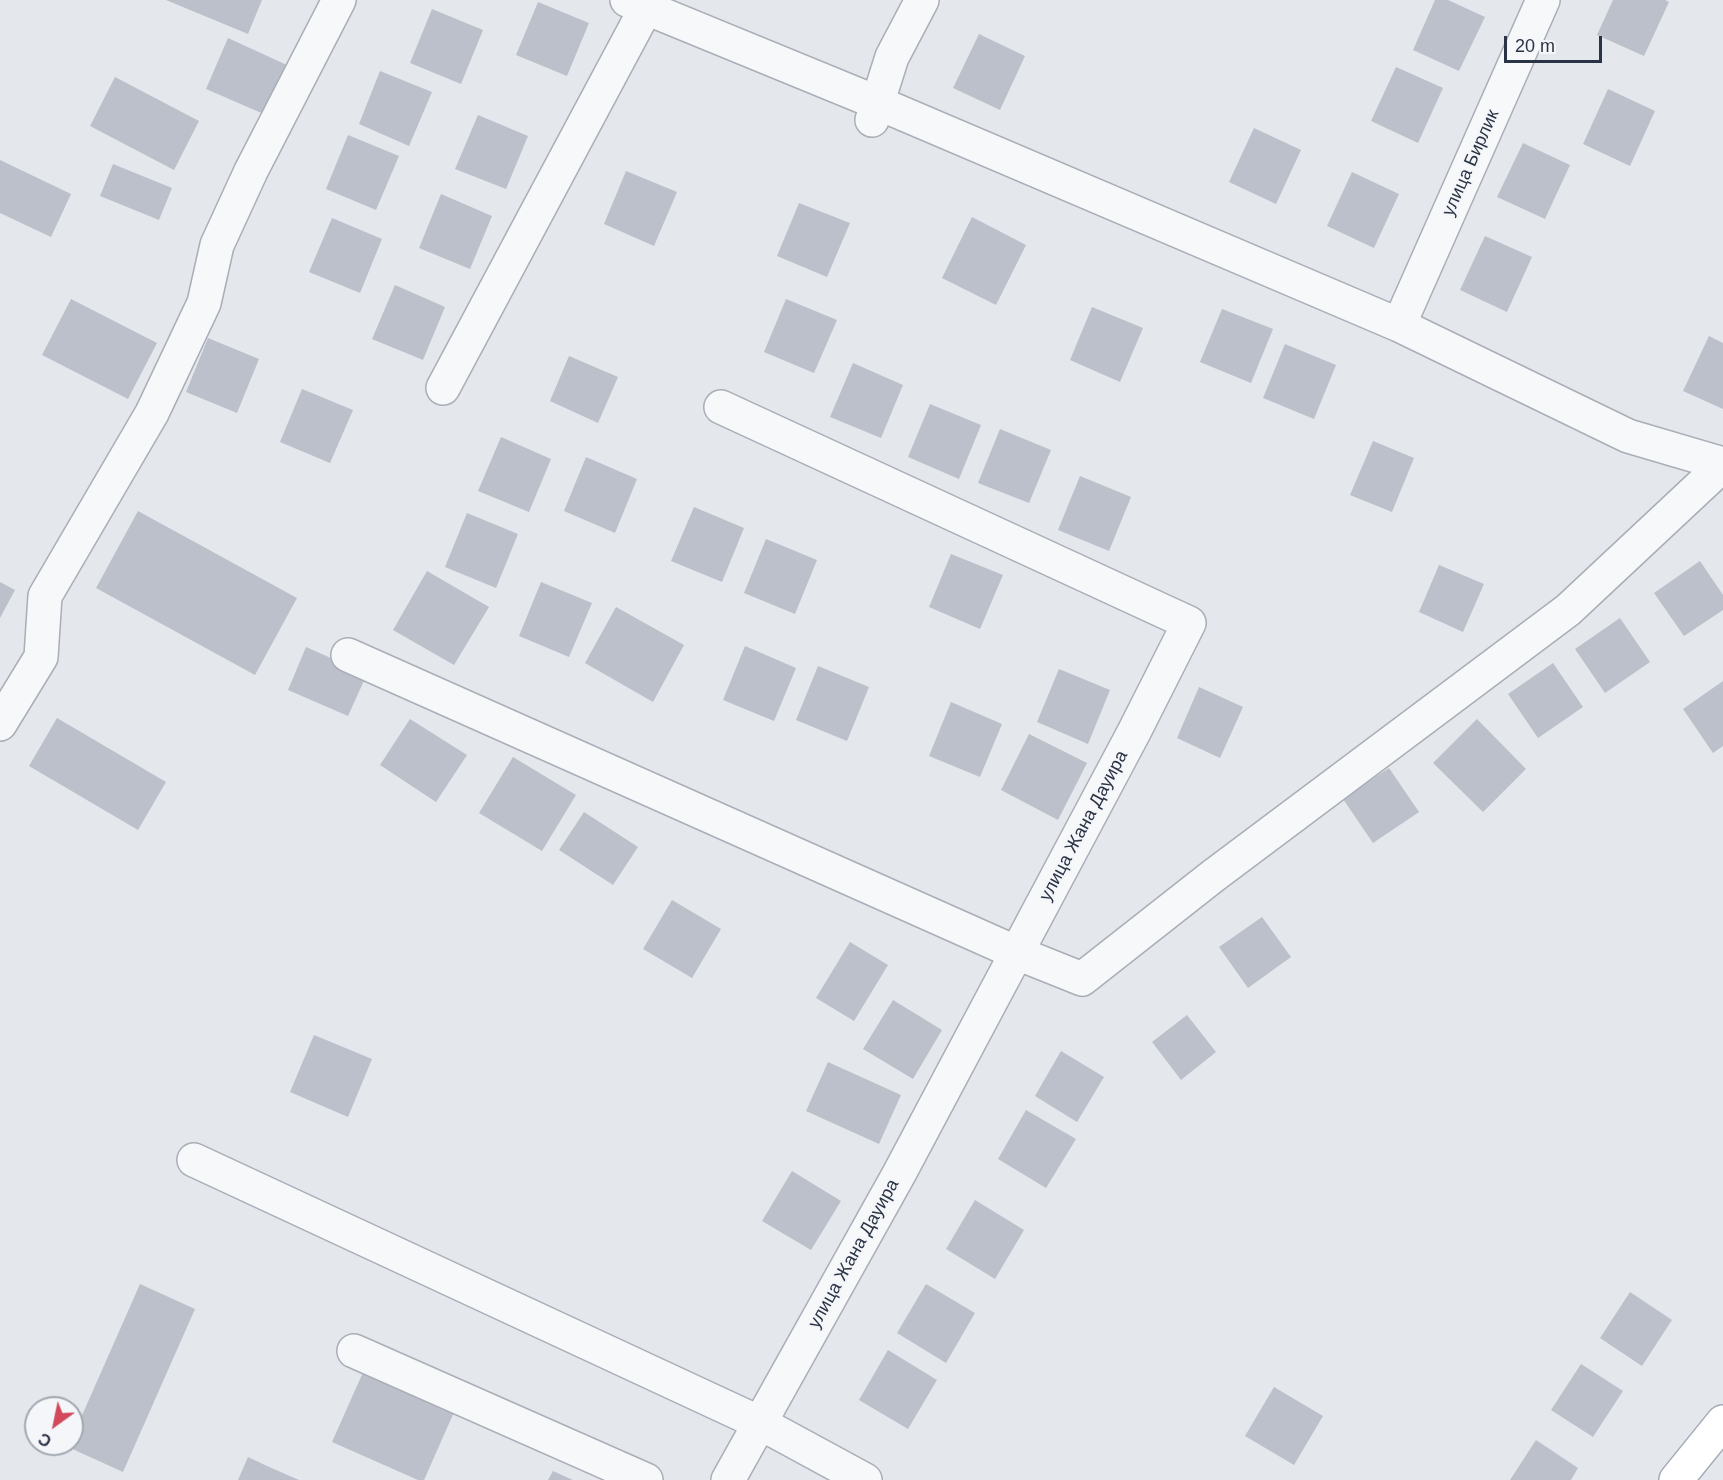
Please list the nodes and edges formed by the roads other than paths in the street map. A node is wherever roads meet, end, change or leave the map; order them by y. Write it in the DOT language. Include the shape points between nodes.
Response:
graph roads {
  1 [pos="339,0"];
  2 [pos="922,0"];
  3 [pos="1543,0"];
  4 [pos="636,4"];
  5 [pos="875,112"];
  6 [pos="1399,325"];
  7 [pos="443,388"];
  8 [pos="721,407"];
  9 [pos="1723,465"];
  10 [pos="348,655"];
  11 [pos="0,724"];
  12 [pos="1017,952"];
  13 [pos="194,1160"];
  14 [pos="354,1351"];
  15 [pos="1723,1422"];
  16 [pos="760,1423"];
  17 [pos="646,1480"];
  18 [pos="728,1480"];
  19 [pos="865,1480"];
  20 [pos="1676,1480"];
  1 -- 11 [label="street" via="217,245 204,303 152,413 45,596 41,657"];
  2 -- 5 [label="street" via="892,57"];
  3 -- 6 [label="street, улица Бирлик"];
  4 -- 5 [label="street"];
  4 -- 7 [label="street"];
  5 -- 6 [label="street"];
  6 -- 9 [label="street" via="1628,436"];
  8 -- 12 [label="street, улица Жана Дауира" via="1189,623"];
  9 -- 12 [label="street" via="1568,610 1082,979"];
  10 -- 12 [label="street"];
  12 -- 16 [label="street, улица Жана Дауира"];
  13 -- 16 [label="street"];
  14 -- 17 [label="street"];
  15 -- 20 [label="main road"];
  16 -- 18 [label="street, улица Жана Дауира"];
  16 -- 19 [label="street"];
}
